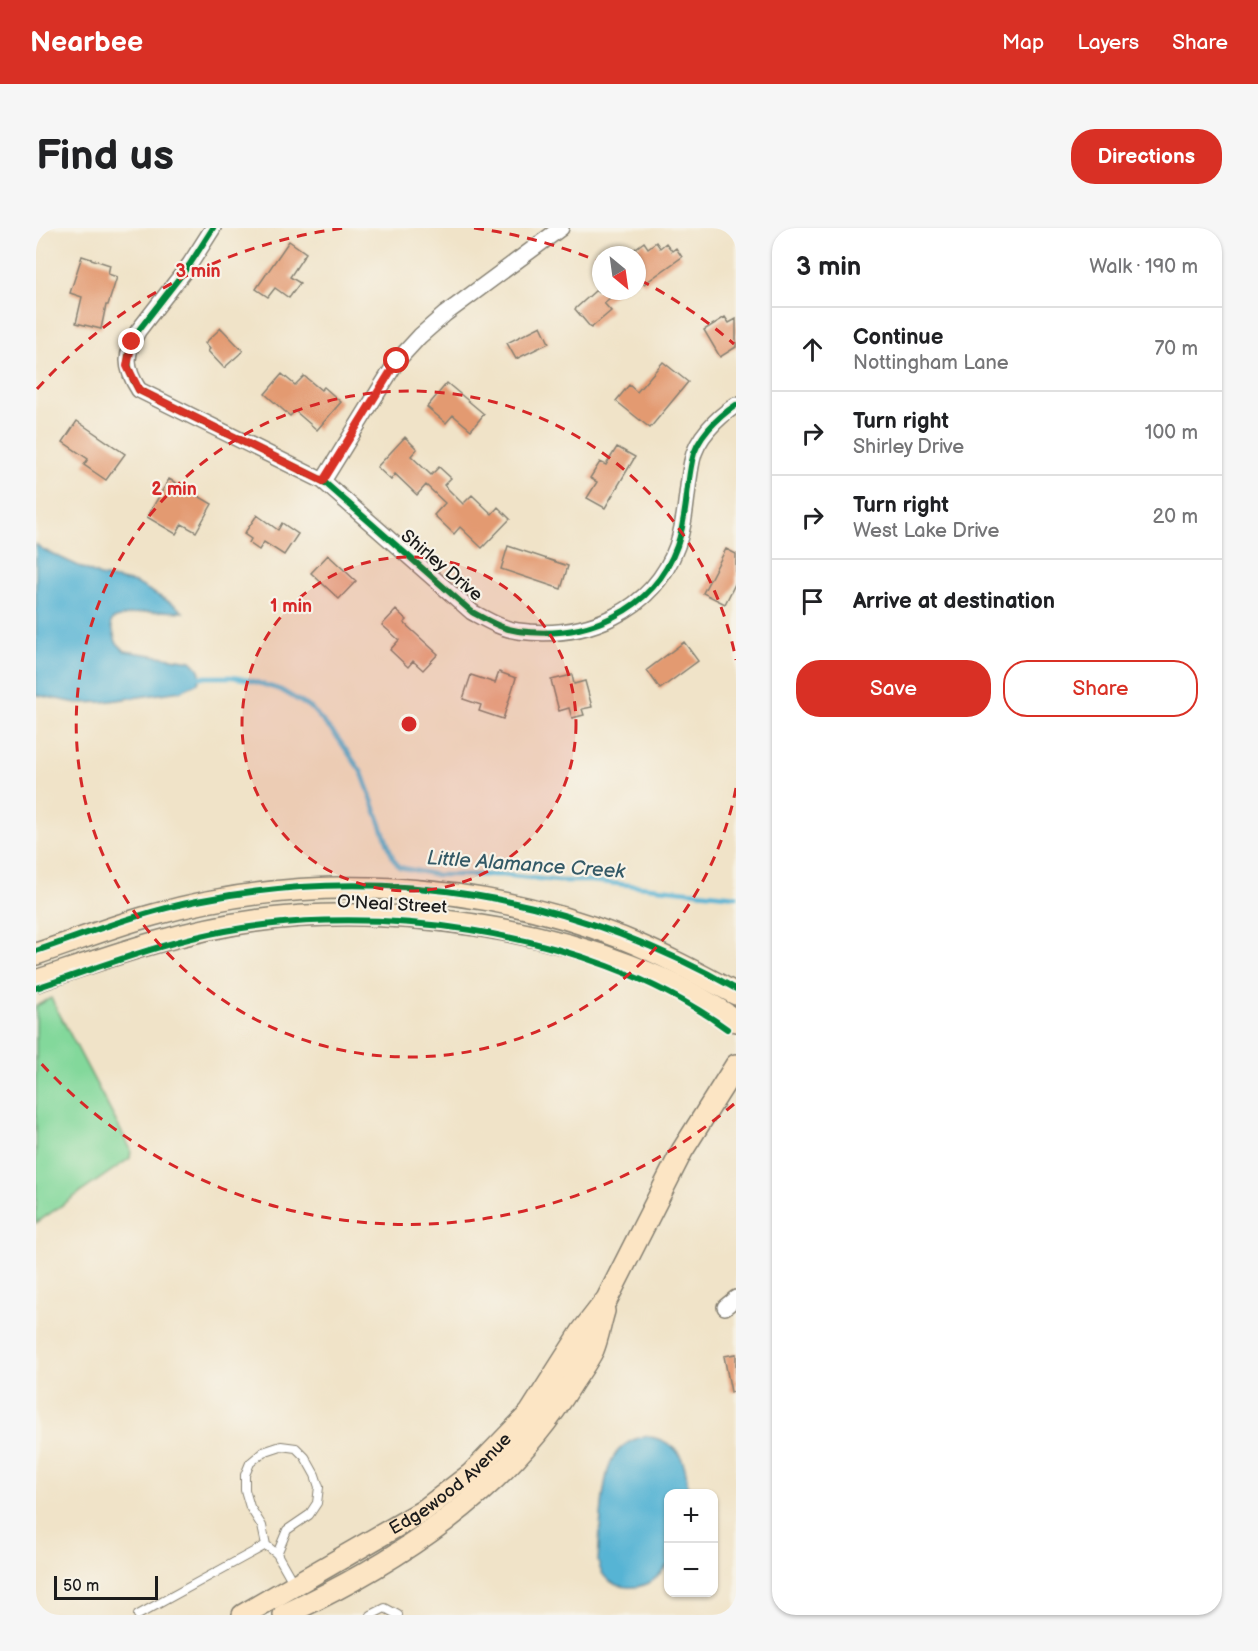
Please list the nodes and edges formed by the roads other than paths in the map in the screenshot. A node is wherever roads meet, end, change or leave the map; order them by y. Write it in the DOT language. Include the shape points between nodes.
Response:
graph roads {
  1 [pos="213,228"];
  2 [pos="561,228"];
  3 [pos="736,405"];
  4 [pos="323,481"];
  5 [pos="36,954"];
  6 [pos="36,981"];
  7 [pos="736,994"];
  8 [pos="736,1021"];
  9 [pos="736,1065"];
  10 [pos="459,1497"];
  11 [pos="266,1545"];
  12 [pos="277,1554"];
  13 [pos="295,1586"];
  14 [pos="308,1610"];
  15 [pos="138,1615"];
  16 [pos="243,1615"];
  17 [pos="284,1615"];
  18 [pos="370,1615"];
  19 [pos="398,1615"];
  1 -- 4 [label="street, Shirley Drive" via="138,330 127,366 139,390"];
  2 -- 4 [label="street" via="420,336 397,361"];
  3 -- 4 [label="street, Shirley Drive" via="700,440 692,459 684,524 677,547 655,585 634,605 593,627 570,632 517,631 472,612"];
  5 -- 7 [label="street, O'Neal Street" via="152,915 252,894 302,889 405,889 517,906 567,919 622,938"];
  6 -- 8 [label="street, O'Neal Street" via="211,928 314,915 375,915 493,928 602,955 659,978"];
  9 -- 10 [label="street, Edgewood Avenue" via="682,1151 607,1299 530,1413 471,1474"];
  10 -- 13 [label="street, Edgewood Avenue" via="423,1511"];
  10 -- 14 [label="street, Edgewood Avenue" via="403,1550"];
  11 -- 12 [label="lane"];
  11 -- 12 [label="lane" via="262,1526 250,1507 245,1475 250,1463 263,1452 281,1446 296,1448 315,1475 319,1488 317,1503 309,1515 287,1530"];
  11 -- 15 [label="lane"];
  12 -- 13 [label="lane"];
  13 -- 14 [label="lane"];
  13 -- 16 [label="street, Edgewood Avenue"];
  14 -- 17 [label="street, Edgewood Avenue"];
  18 -- 19 [label="lane" via="385,1608"];
}
